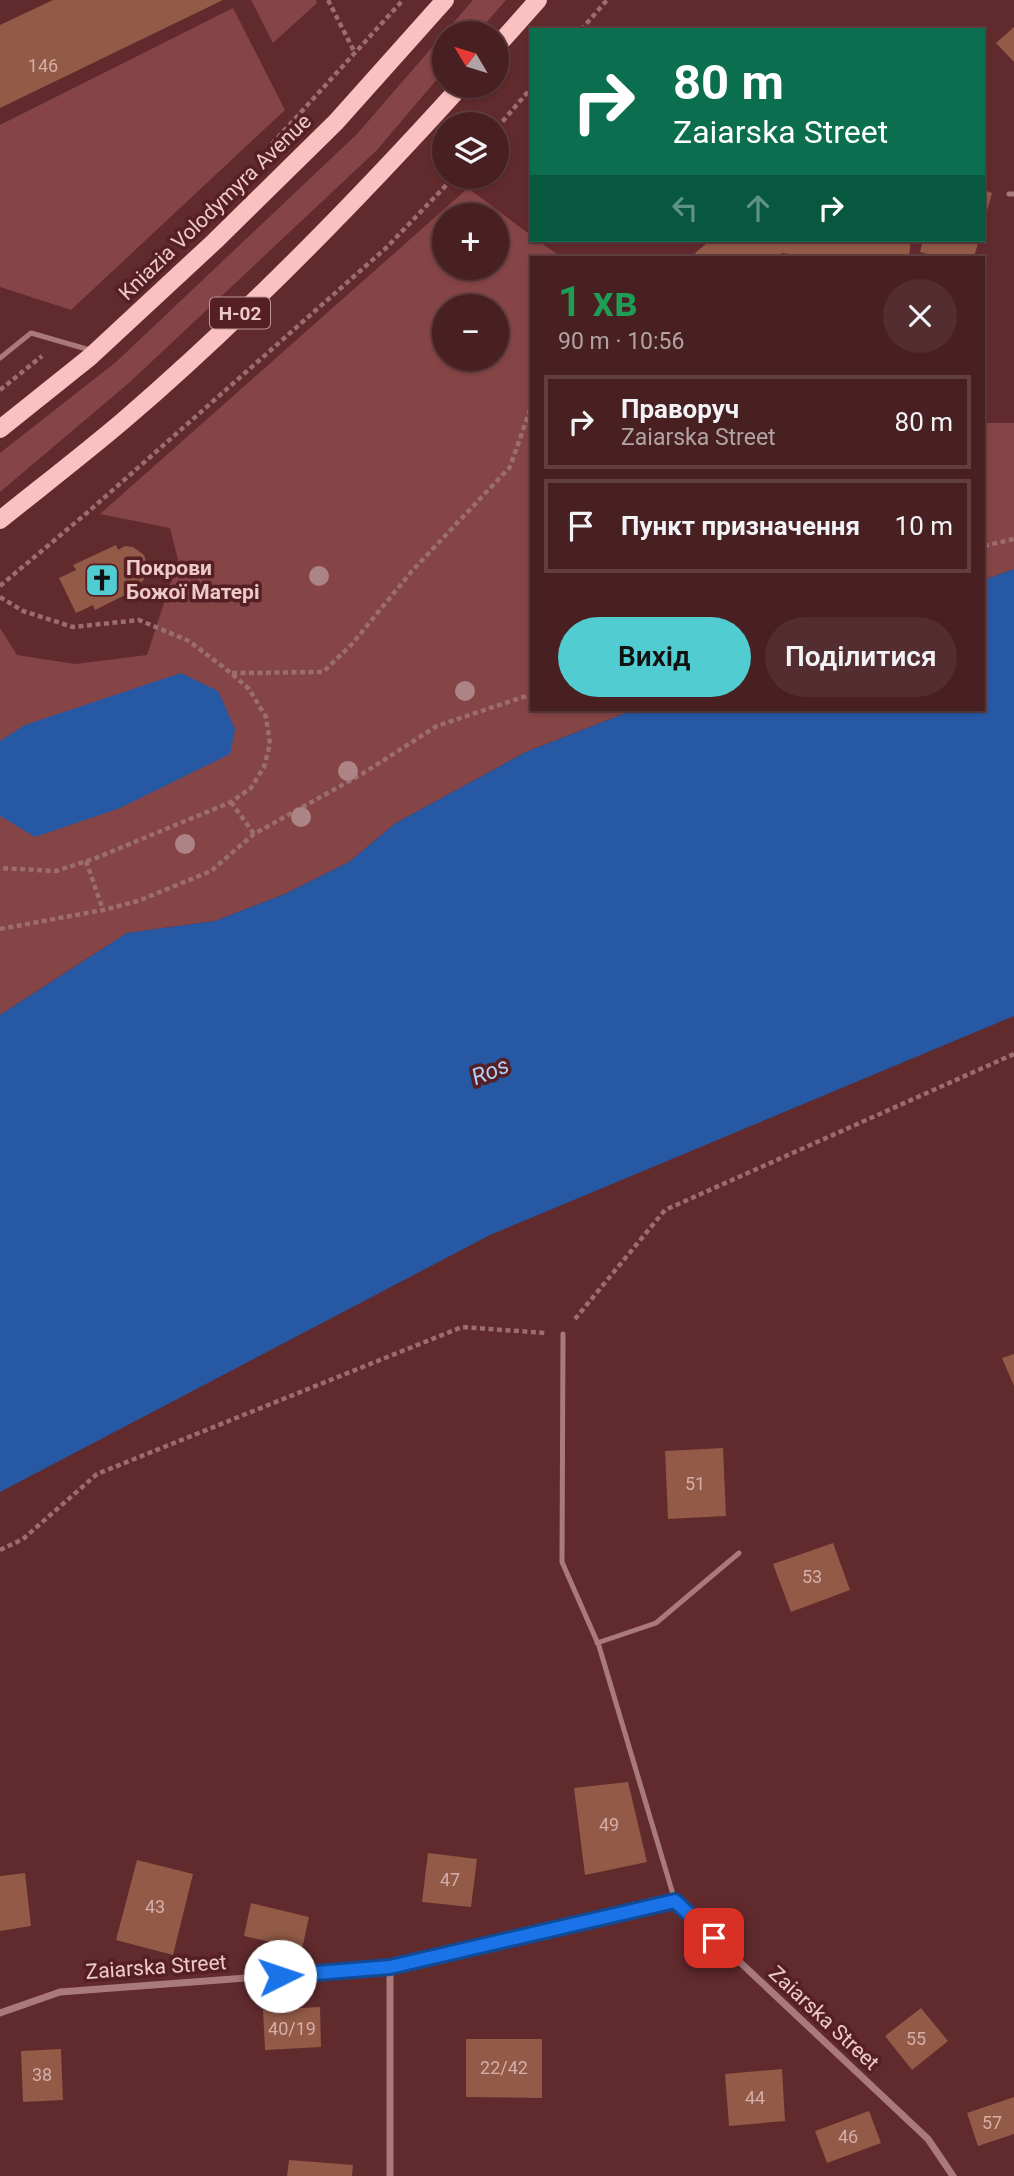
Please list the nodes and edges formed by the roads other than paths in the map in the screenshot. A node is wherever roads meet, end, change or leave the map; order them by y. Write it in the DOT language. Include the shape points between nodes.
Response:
graph roads {
  1 [pos="445,0"];
  2 [pos="538,0"];
  3 [pos="509,33"];
  4 [pos="450,98"];
  5 [pos="96,352"];
  6 [pos="0,358"];
  7 [pos="0,429"];
  8 [pos="0,520"];
  9 [pos="563,1334"];
  10 [pos="739,1553"];
  11 [pos="597,1643"];
  12 [pos="675,1901"];
  13 [pos="390,1967"];
  14 [pos="0,2013"];
  15 [pos="390,2176"];
  16 [pos="953,2176"];
  1 -- 5 [label="main road, Kniazia Volodymyra Avenue" via="337,122"];
  2 -- 3 [label="main road"];
  4 -- 8 [label="main road, Н-02" via="259,296 125,419"];
  5 -- 6 [label="lane" via="31,333"];
  5 -- 7 [label="main road, Kniazia Volodymyra Avenue"];
  9 -- 11 [label="lane" via="562,1562"];
  10 -- 11 [label="lane" via="656,1623"];
  11 -- 12 [label="lane"];
  12 -- 13 [label="street, Zaiarska Street"];
  12 -- 16 [label="street, Zaiarska Street" via="928,2140"];
  13 -- 14 [label="street, Zaiarska Street" via="60,1992"];
  13 -- 15 [label="street"];
}
